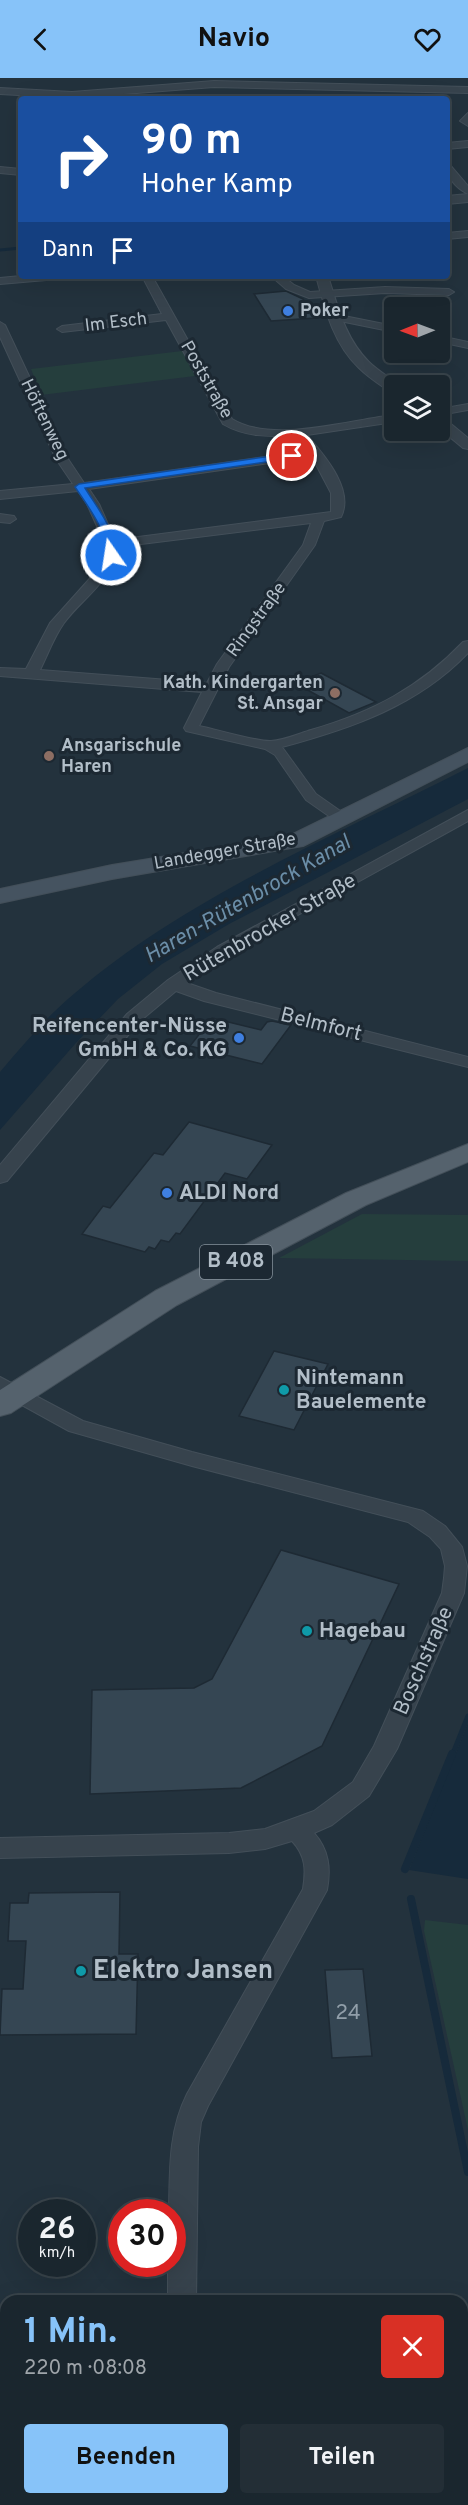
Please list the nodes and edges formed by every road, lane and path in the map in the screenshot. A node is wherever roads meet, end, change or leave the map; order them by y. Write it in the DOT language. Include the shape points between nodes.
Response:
graph roads {
  1 [pos="191,78"];
  2 [pos="214,84"];
  3 [pos="83,86"];
  4 [pos="376,87"];
  5 [pos="0,90"];
  6 [pos="468,90"];
  7 [pos="98,93"];
  8 [pos="382,96"];
  9 [pos="468,116"];
  10 [pos="468,123"];
  11 [pos="468,144"];
  12 [pos="450,146"];
  13 [pos="0,170"];
  14 [pos="450,171"];
  15 [pos="18,172"];
  16 [pos="467,198"];
  17 [pos="450,200"];
  18 [pos="468,234"];
  19 [pos="450,237"];
  20 [pos="23,279"];
  21 [pos="149,279"];
  22 [pos="278,279"];
  23 [pos="323,279"];
  24 [pos="0,281"];
  25 [pos="449,292"];
  26 [pos="329,293"];
  27 [pos="171,316"];
  28 [pos="334,317"];
  29 [pos="0,325"];
  30 [pos="384,327"];
  31 [pos="62,329"];
  32 [pos="450,341"];
  33 [pos="468,345"];
  34 [pos="384,380"];
  35 [pos="468,408"];
  36 [pos="450,411"];
  37 [pos="384,419"];
  38 [pos="450,430"];
  39 [pos="298,432"];
  40 [pos="468,445"];
  41 [pos="316,453"];
  42 [pos="79,487"];
  43 [pos="0,495"];
  44 [pos="319,518"];
  45 [pos="111,544"];
  46 [pos="468,645"];
  47 [pos="0,672"];
  48 [pos="31,673"];
  49 [pos="211,688"];
  50 [pos="270,746"];
  51 [pos="468,754"];
  52 [pos="468,815"];
  53 [pos="341,818"];
  54 [pos="0,896"];
  55 [pos="174,984"];
  56 [pos="468,1062"];
  57 [pos="468,1152"];
  58 [pos="0,1177"];
  59 [pos="5,1394"];
  60 [pos="296,1830"];
  61 [pos="0,1848"];
  62 [pos="182,2295"];
  1 -- 2 [label="street"];
  2 -- 4 [label="street" via="239,88"];
  2 -- 7 [label="street"];
  3 -- 7 [label="street"];
  4 -- 6 [label="street"];
  4 -- 8 [label="street"];
  5 -- 7 [label="street" via="47,95"];
  9 -- 10 [label="street"];
  11 -- 12 [label="street"];
  13 -- 15 [label="street"];
  14 -- 16 [label="street"];
  16 -- 17 [label="street"];
  18 -- 19 [label="street"];
  20 -- 24 [label="street"];
  21 -- 27 [label="street, Poststraße"];
  22 -- 26 [label="street" via="303,294"];
  23 -- 26 [label="street"];
  25 -- 26 [label="street"];
  26 -- 28 [label="street"];
  27 -- 31 [label="street, Im Esch"];
  27 -- 39 [label="street, Poststraße" via="230,424 273,434"];
  28 -- 30 [label="street"];
  28 -- 34 [label="street" via="344,340 364,365"];
  29 -- 42 [label="street, Höftenweg" via="15,369"];
  32 -- 33 [label="street"];
  35 -- 36 [label="street"];
  37 -- 39 [label="street, Poststraße"];
  38 -- 40 [label="street"];
  39 -- 41 [label="street"];
  41 -- 42 [label="street"];
  41 -- 44 [label="street" via="339,501 337,514"];
  42 -- 43 [label="street"];
  42 -- 45 [label="street, Höftenweg" via="99,515"];
  44 -- 45 [label="street"];
  44 -- 49 [label="street, Ringstraße" via="297,564"];
  45 -- 48 [label="street" via="105,569 57,623"];
  46 -- 50 [label="street" via="449,668 418,691 378,712 339,728"];
  47 -- 48 [label="street"];
  48 -- 49 [label="street"];
  49 -- 50 [label="street, Ringstraße" via="191,728"];
  50 -- 53 [label="street" via="280,752 312,797"];
  51 -- 53 [label="main road, Landegger Straße"];
  52 -- 55 [label="street, Rütenbrocker Straße" via="223,951"];
  53 -- 54 [label="main road, Landegger Straße" via="279,846 112,872"];
  55 -- 56 [label="street, Belmfort" via="210,997"];
  55 -- 58 [label="street, Rütenbrocker Straße" via="133,1018"];
  57 -- 59 [label="main road, B 408" via="356,1199 165,1298"];
  59 -- 60 [label="street, Boschstraße" via="76,1426 192,1460 392,1508 414,1516 444,1536 458,1568 453,1593 385,1749 361,1789 323,1818"];
  60 -- 61 [label="street, Boschstraße" via="229,1843"];
  60 -- 62 [label="street" via="308,1841 317,1859 315,1890 188,2122 184,2147"];
}
